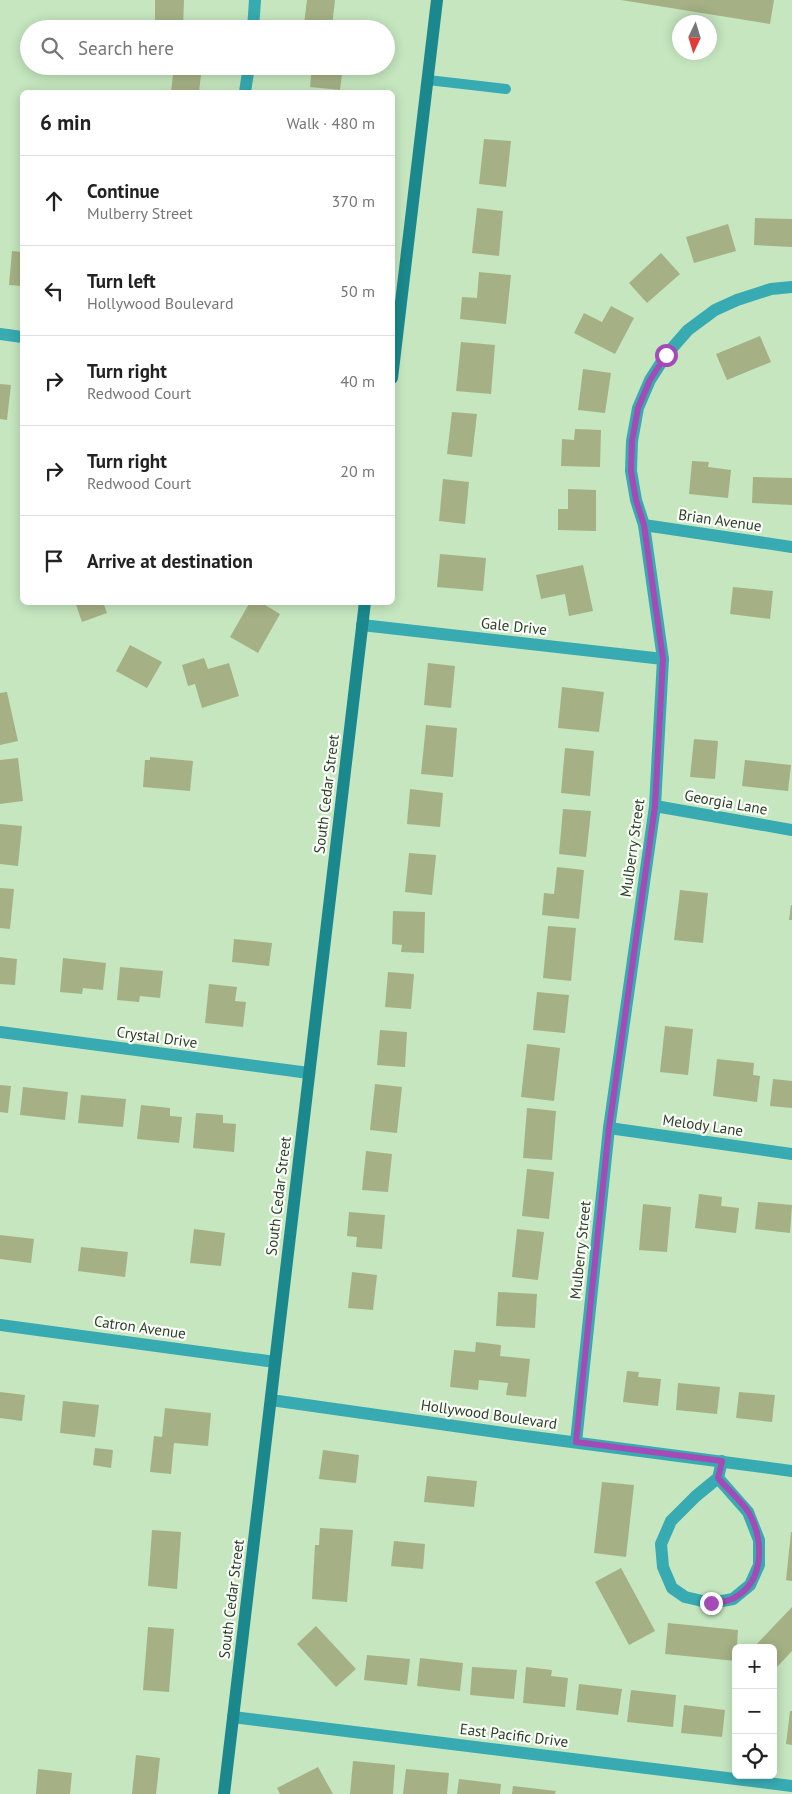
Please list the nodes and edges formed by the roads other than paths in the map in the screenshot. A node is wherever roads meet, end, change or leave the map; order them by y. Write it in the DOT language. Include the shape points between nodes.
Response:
graph roads {
  1 [pos="255,0"];
  2 [pos="438,0"];
  3 [pos="254,20"];
  4 [pos="247,75"];
  5 [pos="428,80"];
  6 [pos="506,89"];
  7 [pos="245,90"];
  8 [pos="792,287"];
  9 [pos="0,334"];
  10 [pos="20,337"];
  11 [pos="395,353"];
  12 [pos="644,525"];
  13 [pos="792,547"];
  14 [pos="365,605"];
  15 [pos="362,626"];
  16 [pos="663,659"];
  17 [pos="655,806"];
  18 [pos="792,830"];
  19 [pos="0,1032"];
  20 [pos="309,1074"];
  21 [pos="609,1128"];
  22 [pos="792,1154"];
  23 [pos="0,1324"];
  24 [pos="275,1362"];
  25 [pos="271,1400"];
  26 [pos="576,1442"];
  27 [pos="722,1461"];
  28 [pos="792,1471"];
  29 [pos="718,1478"];
  30 [pos="233,1717"];
  31 [pos="792,1786"];
  32 [pos="224,1794"];
  1 -- 3 [label="street"];
  2 -- 5 [label="main road"];
  4 -- 7 [label="street"];
  5 -- 6 [label="lane"];
  5 -- 11 [label="main road"];
  8 -- 12 [label="street, Mulberry Street" via="771,289 715,310 688,330 650,380 638,408 632,441 631,471"];
  9 -- 10 [label="street"];
  12 -- 13 [label="street, Brian Avenue"];
  12 -- 16 [label="street, Mulberry Street"];
  14 -- 15 [label="main road, South Cedar Street"];
  15 -- 16 [label="street, Gale Drive"];
  15 -- 20 [label="main road, South Cedar Street"];
  16 -- 17 [label="street, Mulberry Street"];
  17 -- 18 [label="street, Georgia Lane"];
  17 -- 21 [label="street, Mulberry Street"];
  19 -- 20 [label="street, Crystal Drive"];
  20 -- 24 [label="main road, South Cedar Street"];
  21 -- 22 [label="street, Melody Lane"];
  21 -- 26 [label="street, Mulberry Street"];
  23 -- 24 [label="street, Catron Avenue"];
  24 -- 25 [label="main road, South Cedar Street"];
  25 -- 26 [label="street, Hollywood Boulevard"];
  25 -- 30 [label="main road, South Cedar Street"];
  26 -- 27 [label="street, Hollywood Boulevard"];
  27 -- 28 [label="street, Hollywood Boulevard"];
  27 -- 29 [label="street"];
  29 -- 29 [label="street" via="748,1512 759,1540 759,1565 750,1585 733,1599 711,1603 685,1597 672,1588 663,1567 661,1544 671,1521"];
  30 -- 31 [label="street, East Pacific Drive"];
  30 -- 32 [label="main road, South Cedar Street"];
}
